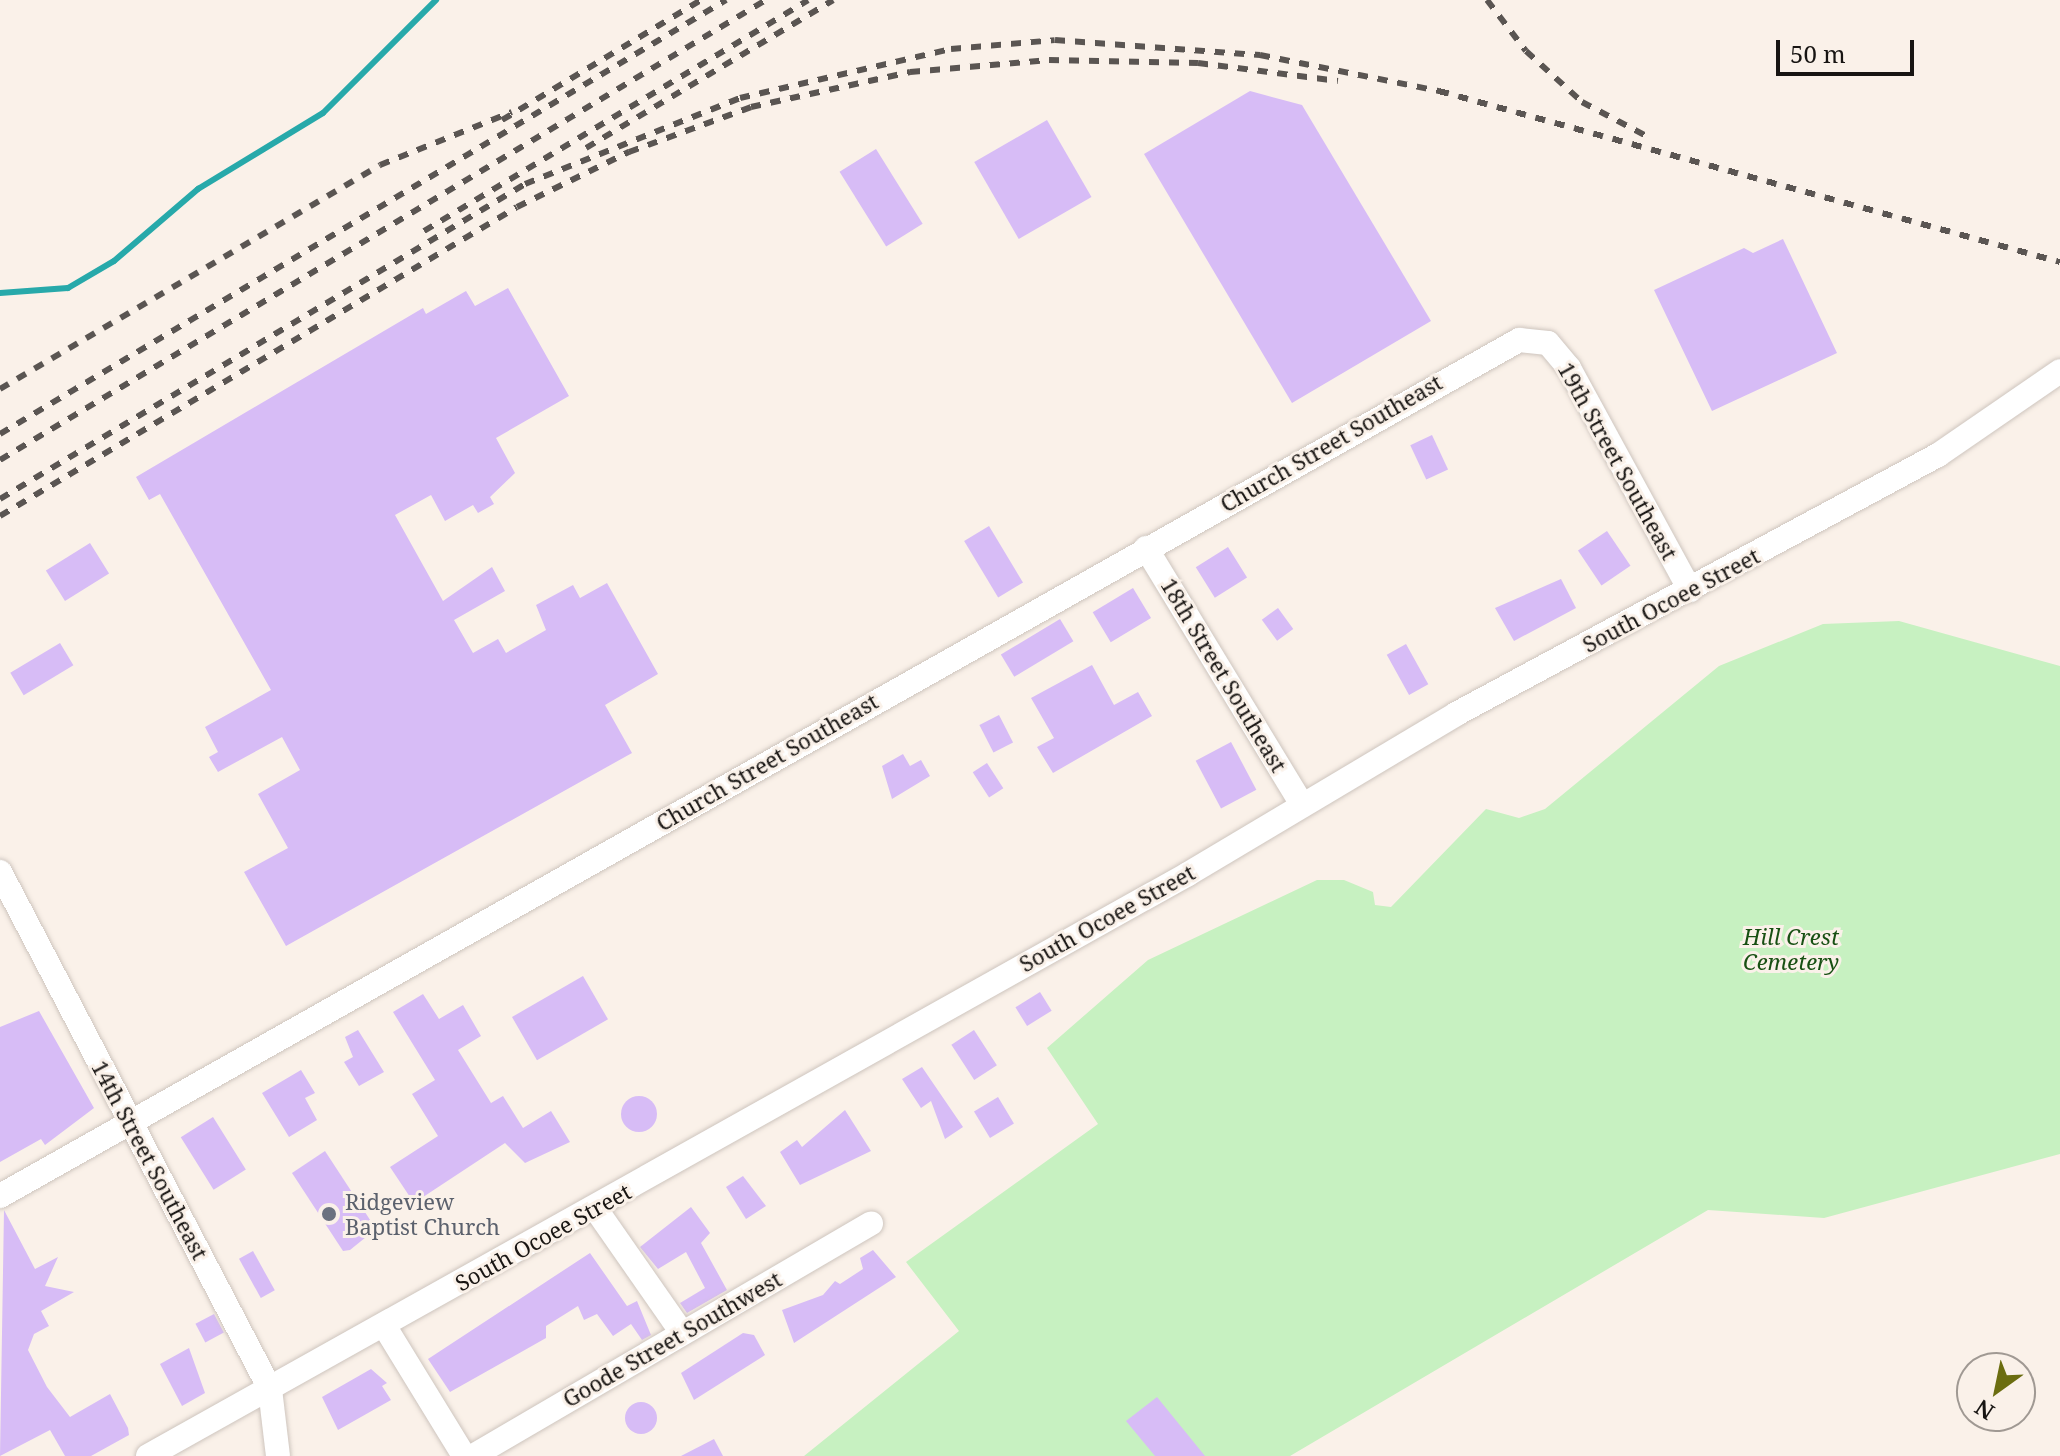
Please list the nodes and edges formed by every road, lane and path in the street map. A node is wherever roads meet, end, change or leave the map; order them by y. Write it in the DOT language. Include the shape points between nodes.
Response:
graph roads {
  1 [pos="1537,341"];
  2 [pos="2058,375"];
  3 [pos="1146,548"];
  4 [pos="1690,590"];
  5 [pos="1301,803"];
  6 [pos="0,872"];
  7 [pos="131,1125"];
  8 [pos="0,1196"];
  9 [pos="595,1208"];
  10 [pos="871,1223"];
  11 [pos="385,1327"];
  12 [pos="680,1330"];
  13 [pos="270,1389"];
  14 [pos="148,1456"];
  15 [pos="278,1456"];
  16 [pos="464,1456"];
  17 [pos="473,1456"];
  1 -- 3 [label="street, Church Street Southeast" via="1519,340 1483,356"];
  1 -- 4 [label="street, 19th Street Southeast" via="1569,368"];
  2 -- 4 [label="street, South Ocoee Street" via="1938,455"];
  3 -- 5 [label="street, 18th Street Southeast"];
  3 -- 7 [label="street, Church Street Southeast"];
  4 -- 5 [label="street, South Ocoee Street"];
  5 -- 9 [label="street, South Ocoee Street"];
  6 -- 7 [label="street, 14th Street Southeast"];
  7 -- 8 [label="street, Church Street Southeast"];
  7 -- 13 [label="street, 14th Street Southeast"];
  9 -- 11 [label="street, South Ocoee Street"];
  9 -- 12 [label="street"];
  10 -- 12 [label="street, Goode Street Southwest"];
  11 -- 13 [label="street, South Ocoee Street"];
  11 -- 16 [label="street"];
  12 -- 17 [label="street, Goode Street Southwest"];
  13 -- 14 [label="street, South Ocoee Street"];
  13 -- 15 [label="street, 14th Street Southeast"];
}
